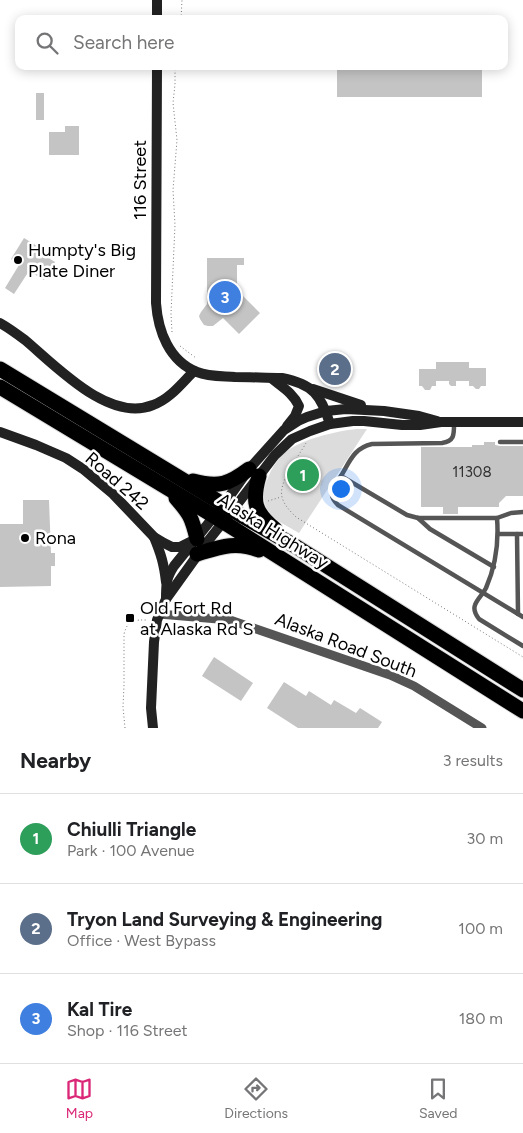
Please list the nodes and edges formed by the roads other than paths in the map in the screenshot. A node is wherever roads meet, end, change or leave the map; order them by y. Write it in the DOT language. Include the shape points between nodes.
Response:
graph roads {
  1 [pos="157,0"];
  2 [pos="157,15"];
  3 [pos="156,70"];
  4 [pos="0,323"];
  5 [pos="0,369"];
  6 [pos="194,371"];
  7 [pos="270,378"];
  8 [pos="308,386"];
  9 [pos="0,387"];
  10 [pos="326,411"];
  11 [pos="384,411"];
  12 [pos="441,422"];
  13 [pos="454,422"];
  14 [pos="523,422"];
  15 [pos="330,424"];
  16 [pos="284,430"];
  17 [pos="0,432"];
  18 [pos="500,442"];
  19 [pos="523,442"];
  20 [pos="254,472"];
  21 [pos="341,476"];
  22 [pos="179,477"];
  23 [pos="168,489"];
  24 [pos="523,512"];
  25 [pos="224,513"];
  26 [pos="418,518"];
  27 [pos="497,518"];
  28 [pos="498,534"];
  29 [pos="517,534"];
  30 [pos="523,534"];
  31 [pos="154,537"];
  32 [pos="295,546"];
  33 [pos="197,547"];
  34 [pos="277,557"];
  35 [pos="494,567"];
  36 [pos="166,583"];
  37 [pos="484,592"];
  38 [pos="166,599"];
  39 [pos="518,614"];
  40 [pos="158,617"];
  41 [pos="523,617"];
  42 [pos="523,646"];
  43 [pos="523,690"];
  44 [pos="151,708"];
  45 [pos="523,710"];
  46 [pos="148,728"];
  47 [pos="153,728"];
  48 [pos="482,728"];
  1 -- 2 [label="main road"];
  3 -- 6 [label="main road, 116 Street" via="157,316 169,349"];
  4 -- 6 [label="main road" via="81,386 121,406 152,406 167,398"];
  5 -- 22 [label="highway, Alaska Highway"];
  6 -- 7 [label="main road" via="217,377"];
  7 -- 8 [label="main road" via="292,380"];
  7 -- 16 [label="main road" via="288,391 298,406 296,416"];
  8 -- 10 [label="main road"];
  8 -- 11 [label="main road"];
  9 -- 23 [label="highway, Alaska Highway"];
  10 -- 11 [label="main road"];
  10 -- 15 [label="main road"];
  10 -- 16 [label="main road"];
  11 -- 12 [label="main road"];
  12 -- 13 [label="main road"];
  12 -- 15 [label="main road" via="420,425 364,421"];
  13 -- 14 [label="main road"];
  13 -- 21 [label="lane" via="454,432 448,442 365,446 355,453"];
  15 -- 20 [label="main road" via="292,439"];
  16 -- 20 [label="main road"];
  17 -- 31 [label="main road, Road 242" via="66,458 83,469 113,494"];
  18 -- 19 [label="lane"];
  20 -- 22 [label="highway" via="215,485"];
  20 -- 25 [label="main road"];
  20 -- 32 [label="highway" via="259,513"];
  21 -- 26 [label="lane" via="407,515"];
  21 -- 37 [label="lane" via="332,490 333,501"];
  22 -- 25 [label="highway, Alaska Highway"];
  23 -- 25 [label="highway, Alaska Highway"];
  23 -- 33 [label="highway" via="193,521"];
  24 -- 27 [label="lane"];
  25 -- 32 [label="highway, Alaska Highway"];
  25 -- 33 [label="main road"];
  25 -- 33 [label="main road"];
  25 -- 34 [label="highway, Alaska Highway"];
  26 -- 27 [label="lane"];
  26 -- 35 [label="lane" via="430,529"];
  27 -- 28 [label="lane"];
  28 -- 29 [label="lane"];
  28 -- 35 [label="lane"];
  29 -- 30 [label="lane"];
  29 -- 39 [label="lane"];
  31 -- 33 [label="main road, Road 242" via="172,547"];
  31 -- 36 [label="main road, Road 242" via="165,567"];
  32 -- 43 [label="highway, Alaska Highway"];
  33 -- 34 [label="highway" via="249,546"];
  33 -- 36 [label="main road" via="174,566"];
  33 -- 38 [label="main road"];
  34 -- 45 [label="highway, Alaska Highway"];
  35 -- 37 [label="lane"];
  36 -- 38 [label="main road, Road 242"];
  37 -- 39 [label="lane"];
  37 -- 42 [label="lane" via="475,606 479,619"];
  38 -- 40 [label="main road"];
  39 -- 41 [label="lane"];
  40 -- 44 [label="main road"];
  40 -- 48 [label="street, Alaska Road South" via="230,620 390,675"];
  44 -- 46 [label="main road"];
  44 -- 47 [label="main road"];
}
